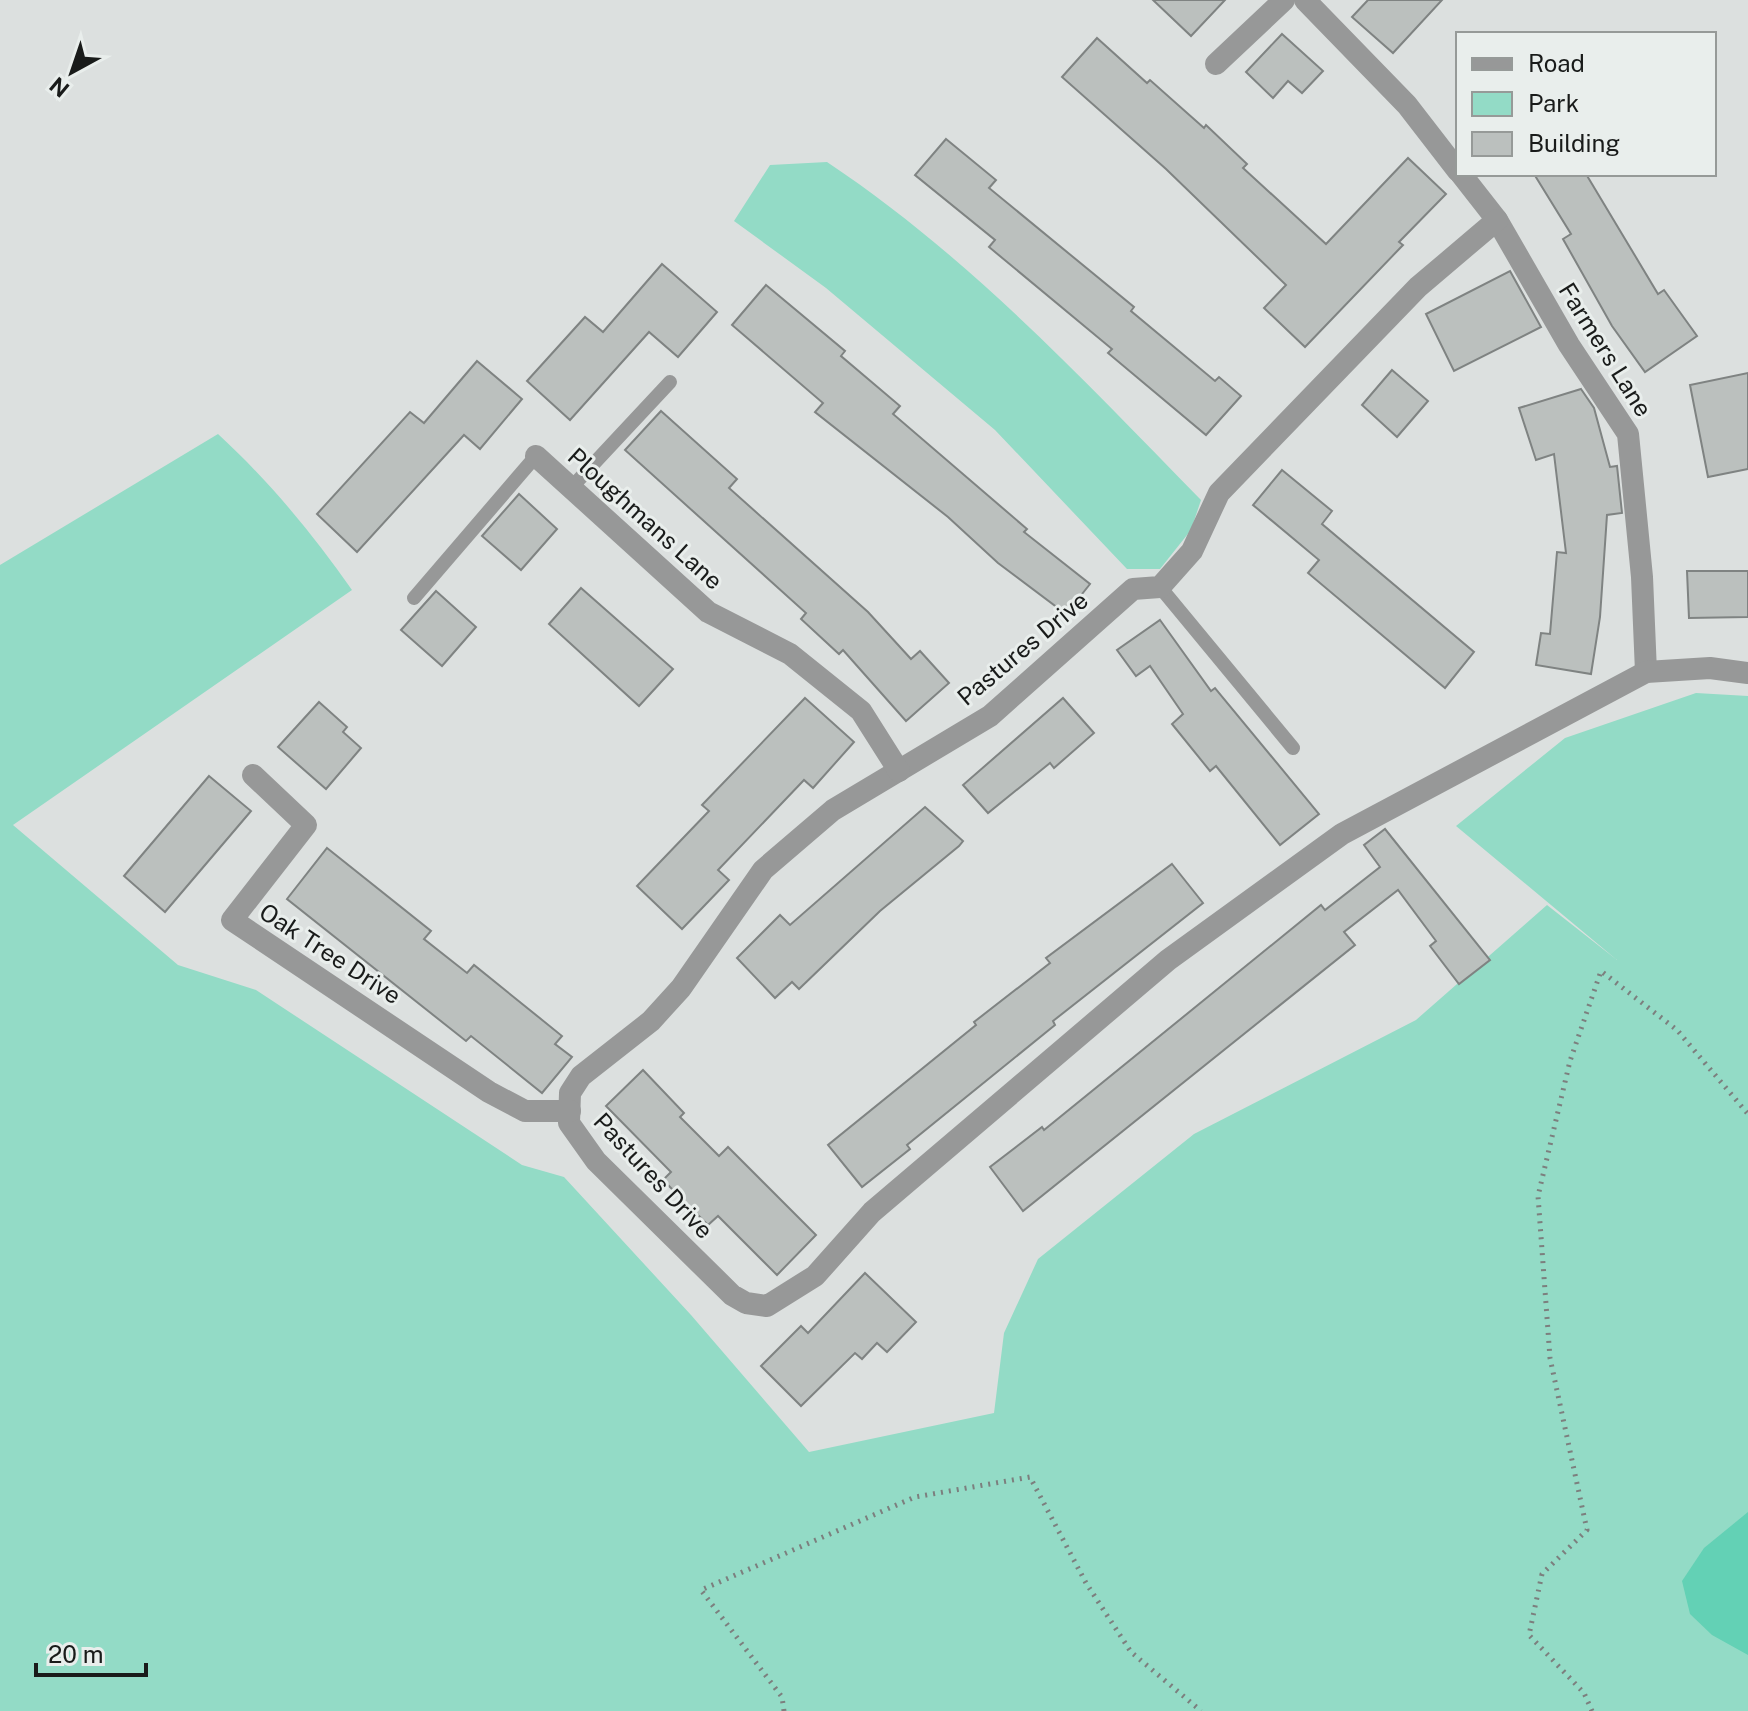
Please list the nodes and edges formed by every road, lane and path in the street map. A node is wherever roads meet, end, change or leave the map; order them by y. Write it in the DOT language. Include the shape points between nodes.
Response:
graph roads {
  1 [pos="1284,0"];
  2 [pos="1305,0"];
  3 [pos="1216,64"];
  4 [pos="1456,168"];
  5 [pos="1462,176"];
  6 [pos="1497,220"];
  7 [pos="670,382"];
  8 [pos="536,456"];
  9 [pos="571,488"];
  10 [pos="1160,587"];
  11 [pos="414,598"];
  12 [pos="1646,672"];
  13 [pos="1748,673"];
  14 [pos="1293,748"];
  15 [pos="899,771"];
  16 [pos="253,775"];
  17 [pos="570,1111"];
  18 [pos="1748,1114"];
  19 [pos="784,1711"];
  20 [pos="1201,1711"];
  21 [pos="1592,1711"];
  1 -- 3 [label="street"];
  2 -- 4 [label="street, Farmers Lane" via="1407,105"];
  5 -- 6 [label="street, Farmers Lane"];
  6 -- 10 [label="street" via="1418,287 1219,493 1192,551"];
  6 -- 12 [label="street, Farmers Lane" via="1628,434"];
  7 -- 9 [label="lane"];
  8 -- 9 [label="street, Ploughmans Lane"];
  8 -- 11 [label="lane"];
  9 -- 15 [label="street, Ploughmans Lane" via="708,612 790,654 861,711"];
  10 -- 14 [label="lane"];
  10 -- 15 [label="street, Pastures Drive" via="1133,589 990,716"];
  12 -- 13 [label="street, Pastures Drive" via="1710,668"];
  12 -- 17 [label="street, Pastures Drive" via="1342,834 1180,951 872,1212 815,1276 767,1306 732,1295 596,1161 569,1123"];
  15 -- 17 [label="street, Pastures Drive" via="833,810 763,870 681,988 651,1021 581,1076 570,1093"];
  16 -- 17 [label="street, Oak Tree Drive" via="306,825 232,920 489,1092 525,1111"];
  18 -- 21 [label="path" via="1677,1030 1601,971 1570,1061 1538,1196 1550,1358 1587,1530 1542,1574 1529,1635 1584,1693"];
  19 -- 20 [label="path" via="782,1697 701,1590 915,1497 1030,1477 1086,1583 1131,1652"];
}
